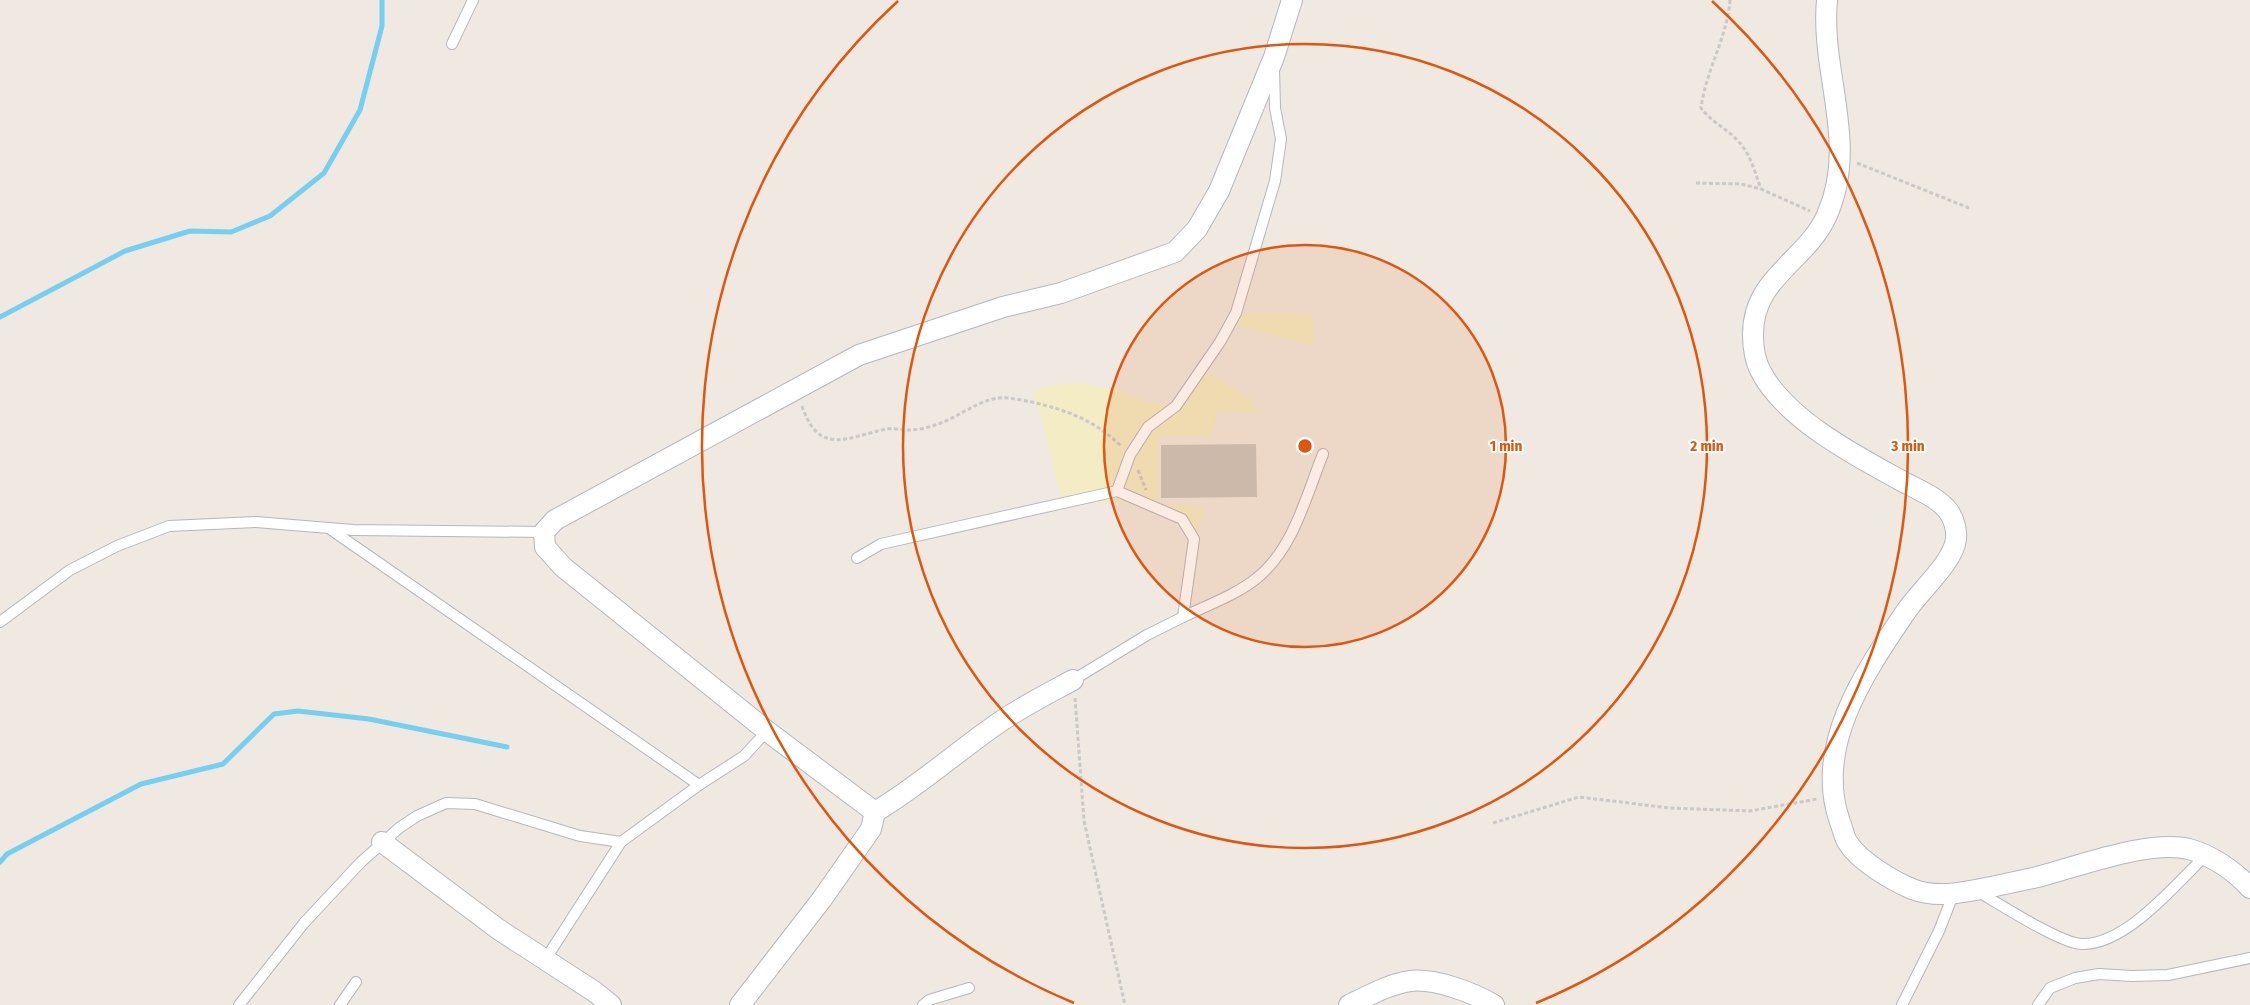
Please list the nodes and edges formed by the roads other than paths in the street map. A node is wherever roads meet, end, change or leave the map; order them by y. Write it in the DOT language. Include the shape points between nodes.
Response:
graph roads {
  1 [pos="473,0"];
  2 [pos="1292,0"];
  3 [pos="1826,0"];
  4 [pos="452,44"];
  5 [pos="1274,57"];
  6 [pos="1323,454"];
  7 [pos="1117,491"];
  8 [pos="328,528"];
  9 [pos="544,532"];
  10 [pos="857,558"];
  11 [pos="1183,618"];
  12 [pos="0,622"];
  13 [pos="1073,680"];
  14 [pos="767,731"];
  15 [pos="699,785"];
  16 [pos="875,812"];
  17 [pos="382,842"];
  18 [pos="621,842"];
  19 [pos="2206,855"];
  20 [pos="2250,888"];
  21 [pos="1975,890"];
  22 [pos="1952,894"];
  23 [pos="2250,958"];
  24 [pos="545,960"];
  25 [pos="356,982"];
  26 [pos="969,988"];
  27 [pos="239,1005"];
  28 [pos="340,1005"];
  29 [pos="611,1005"];
  30 [pos="740,1005"];
  31 [pos="922,1005"];
  32 [pos="1349,1005"];
  33 [pos="1494,1005"];
  34 [pos="1902,1005"];
  35 [pos="2038,1005"];
  1 -- 4 [label="lane"];
  2 -- 5 [label="street"];
  3 -- 22 [label="street" via="1824,26 1842,158 1837,188 1826,218 1758,301 1753,339 1758,366 1774,392 1805,422 1934,499 1950,513 1956,530 1956,545 1908,608 1859,686 1839,732 1832,764 1832,796 1848,844 1884,876 1917,890"];
  5 -- 7 [label="lane" via="1275,108 1281,139 1275,180 1236,313 1176,406 1148,427 1130,455"];
  5 -- 9 [label="street" via="1219,191 1197,229 1175,252 1061,294 1003,307 858,355 555,520"];
  6 -- 11 [label="lane" via="1288,542 1258,577"];
  7 -- 10 [label="lane" via="881,544"];
  7 -- 11 [label="lane" via="1182,519 1194,539"];
  8 -- 9 [label="lane"];
  8 -- 12 [label="lane" via="256,522 169,526 117,546 70,570"];
  8 -- 15 [label="lane"];
  9 -- 14 [label="street" via="545,547 563,567"];
  11 -- 13 [label="lane" via="1147,635"];
  13 -- 16 [label="street" via="996,724 922,781"];
  14 -- 15 [label="lane" via="744,756"];
  14 -- 16 [label="street"];
  15 -- 18 [label="lane"];
  16 -- 30 [label="street" via="870,829 822,900"];
  17 -- 18 [label="lane" via="417,816 446,803 475,804 580,836"];
  17 -- 24 [label="street"];
  17 -- 27 [label="lane" via="304,924"];
  18 -- 24 [label="lane"];
  19 -- 20 [label="street" via="2240,877"];
  19 -- 21 [label="street" via="2170,847 2113,856"];
  19 -- 21 [label="lane" via="2140,918 2100,942 2081,944 2062,939"];
  21 -- 22 [label="street"];
  22 -- 34 [label="lane" via="1939,931"];
  23 -- 35 [label="lane" via="2168,975 2099,974 2075,978 2050,988"];
  24 -- 29 [label="street"];
  25 -- 28 [label="lane"];
  26 -- 31 [label="lane"];
  32 -- 33 [label="street" via="1374,992 1411,981 1445,985 1472,993"];
}
